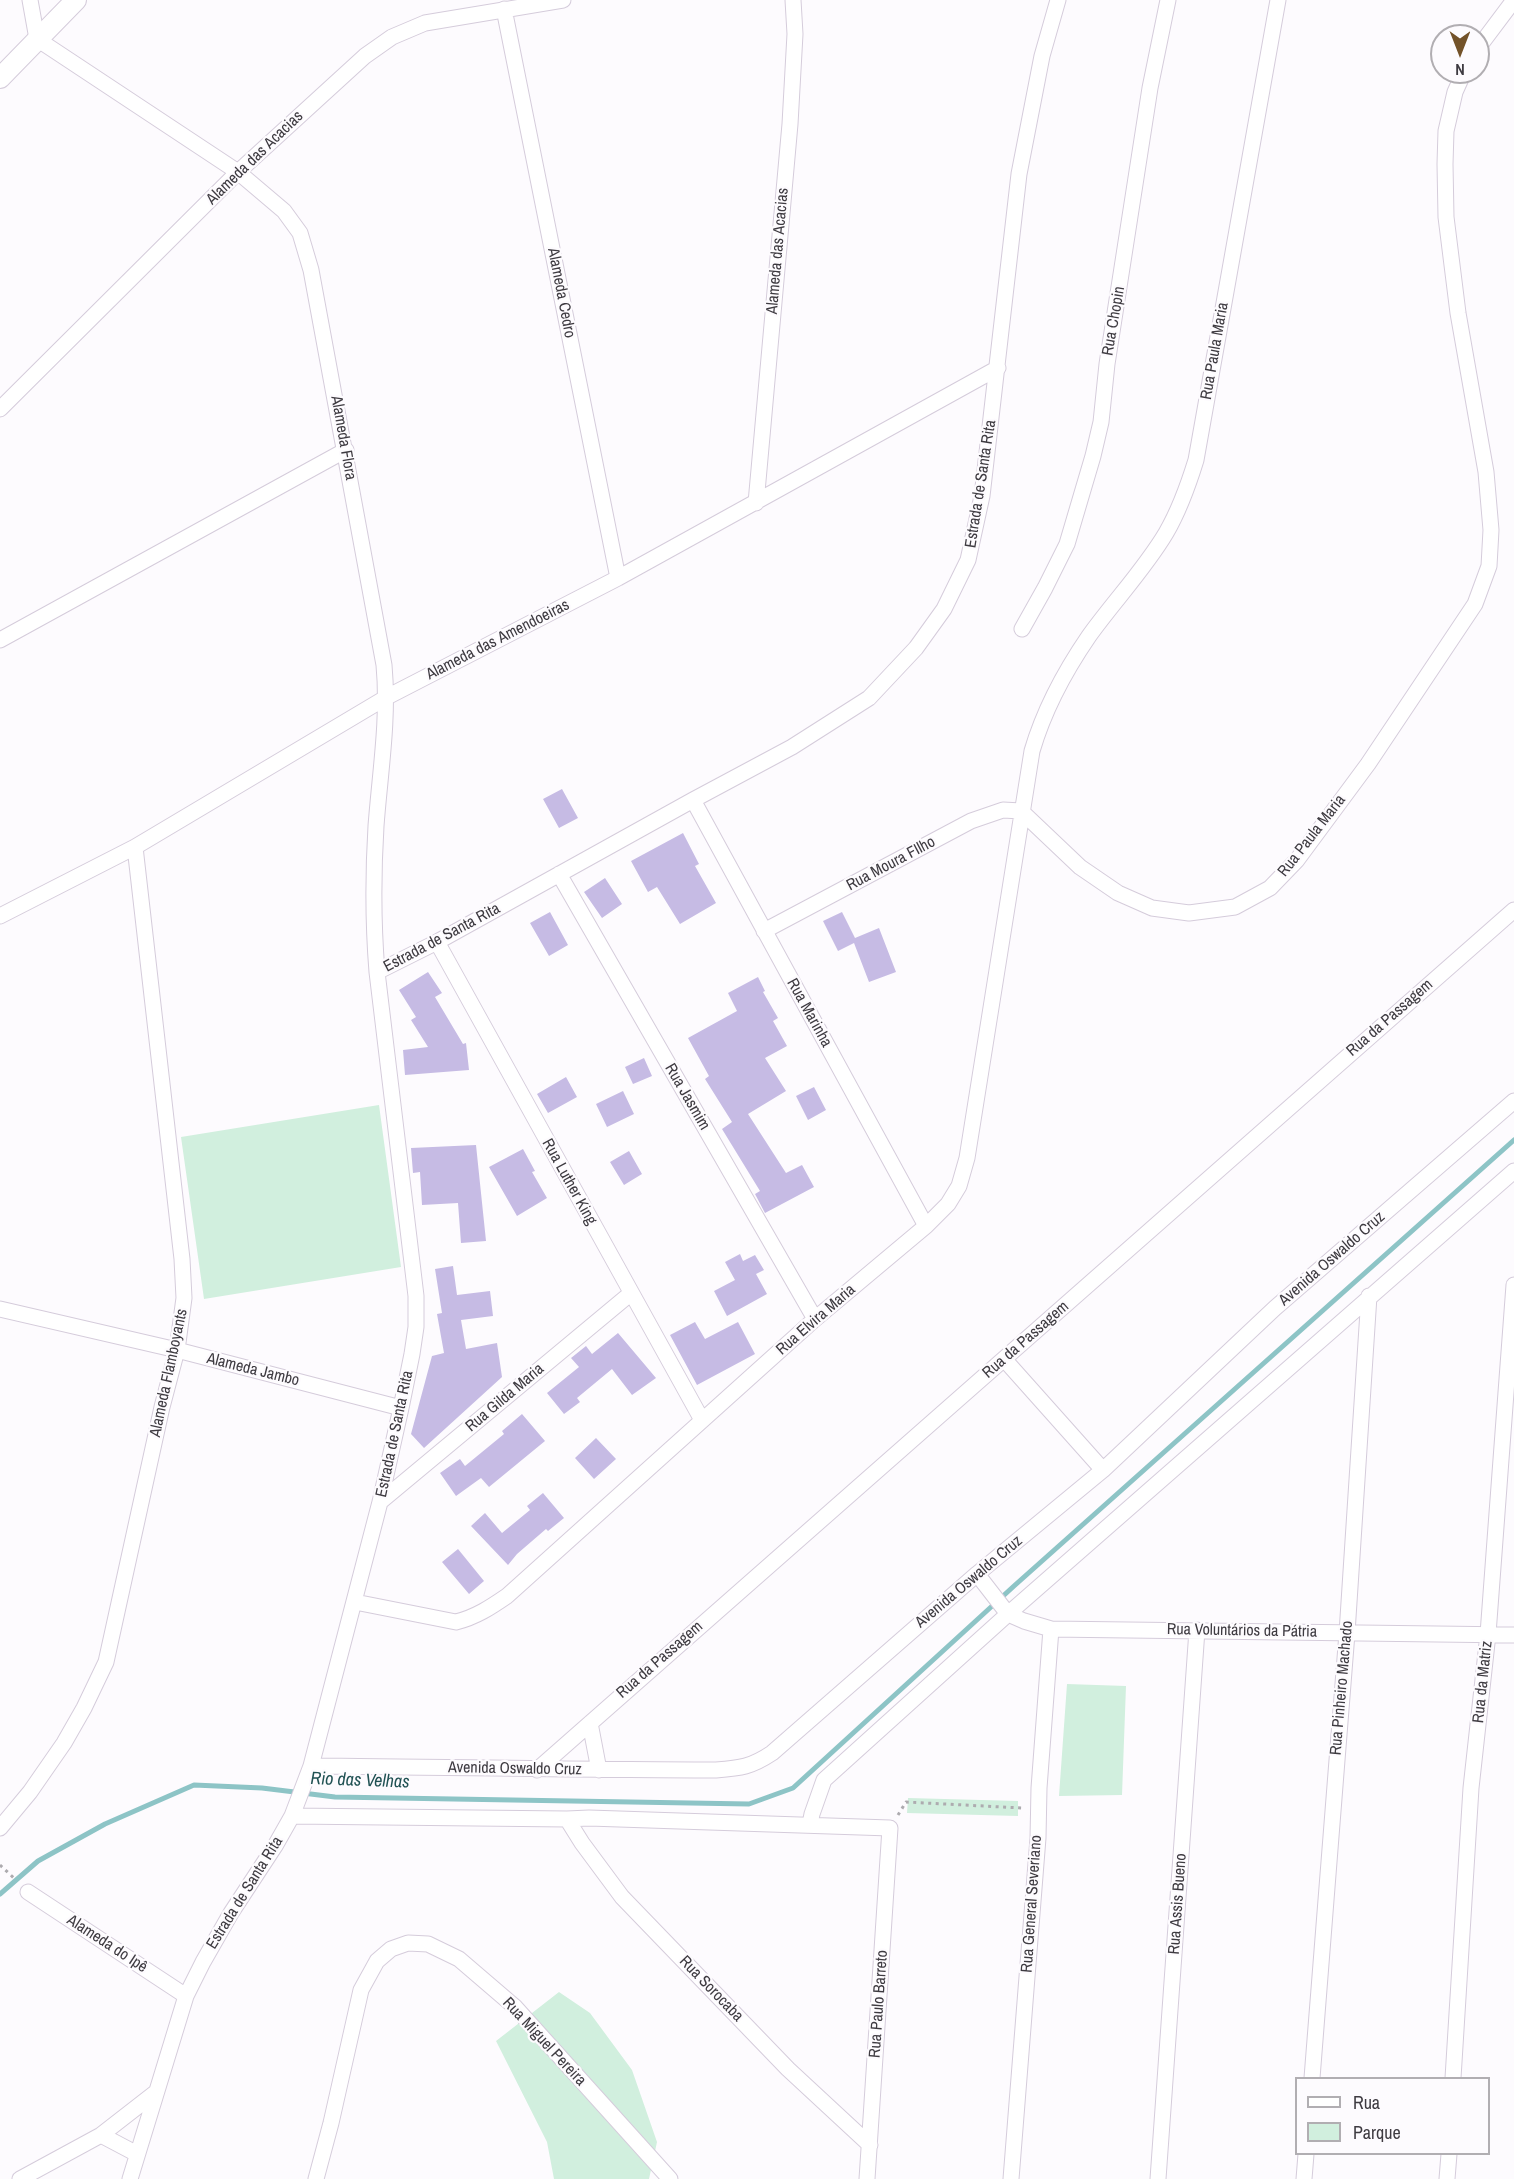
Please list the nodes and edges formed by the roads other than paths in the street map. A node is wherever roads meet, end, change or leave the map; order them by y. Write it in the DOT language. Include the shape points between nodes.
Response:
graph roads {
  1 [pos="30,0"];
  2 [pos="76,0"];
  3 [pos="563,0"];
  4 [pos="794,0"];
  5 [pos="1059,0"];
  6 [pos="1168,0"];
  7 [pos="1278,0"];
  8 [pos="1514,0"];
  9 [pos="504,9"];
  10 [pos="1490,32"];
  11 [pos="37,39"];
  12 [pos="0,78"];
  13 [pos="1459,84"];
  14 [pos="238,172"];
  15 [pos="998,368"];
  16 [pos="0,409"];
  17 [pos="346,450"];
  18 [pos="756,503"];
  19 [pos="618,578"];
  20 [pos="1022,629"];
  21 [pos="0,640"];
  22 [pos="387,697"];
  23 [pos="693,800"];
  24 [pos="1021,812"];
  25 [pos="135,847"];
  26 [pos="559,874"];
  27 [pos="1514,910"];
  28 [pos="0,916"];
  29 [pos="764,932"];
  30 [pos="437,942"];
  31 [pos="377,972"];
  32 [pos="1514,1101"];
  33 [pos="1514,1171"];
  34 [pos="926,1226"];
  35 [pos="1514,1285"];
  36 [pos="630,1294"];
  37 [pos="1369,1296"];
  38 [pos="0,1309"];
  39 [pos="815,1320"];
  40 [pos="177,1350"];
  41 [pos="1004,1359"];
  42 [pos="401,1408"];
  43 [pos="702,1420"];
  44 [pos="1103,1470"];
  45 [pos="380,1502"];
  46 [pos="977,1574"];
  47 [pos="355,1602"];
  48 [pos="1006,1611"];
  49 [pos="1051,1629"];
  50 [pos="1197,1630"];
  51 [pos="1347,1634"];
  52 [pos="1488,1634"];
  53 [pos="1514,1635"];
  54 [pos="590,1723"];
  55 [pos="537,1770"];
  56 [pos="599,1770"];
  57 [pos="309,1772"];
  58 [pos="293,1811"];
  59 [pos="567,1819"];
  60 [pos="811,1819"];
  61 [pos="0,1828"];
  62 [pos="25,1889"];
  63 [pos="186,1996"];
  64 [pos="1312,2077"];
  65 [pos="1453,2077"];
  66 [pos="155,2093"];
  67 [pos="101,2135"];
  68 [pos="870,2145"];
  69 [pos="137,2154"];
  70 [pos="1306,2155"];
  71 [pos="1449,2155"];
  72 [pos="20,2179"];
  73 [pos="130,2179"];
  74 [pos="316,2179"];
  75 [pos="670,2179"];
  76 [pos="867,2179"];
  77 [pos="1011,2179"];
  78 [pos="1158,2179"];
  79 [pos="1304,2179"];
  80 [pos="1447,2179"];
  1 -- 11 [label="street"];
  2 -- 11 [label="street"];
  3 -- 9 [label="street, Alameda das Acacias"];
  4 -- 18 [label="street, Alameda das Acacias" via="790,124"];
  5 -- 15 [label="street, Estrada de Santa Rita" via="1042,56 1019,174"];
  6 -- 20 [label="street, Rua Chopin" via="1150,88 1094,456 1067,544"];
  7 -- 24 [label="street, Rua Paula Maria" via="1196,460 1185,498 1143,567 1089,637 1057,687 1038,728"];
  8 -- 10 [label="street"];
  9 -- 14 [label="street, Alameda das Acacias" via="425,23 392,37 365,56"];
  9 -- 19 [label="street, Alameda Cedro"];
  11 -- 12 [label="street"];
  11 -- 14 [label="street, Alameda Flora"];
  13 -- 24 [label="street, Rua Paula Maria" via="1446,131 1446,218 1486,472 1491,530 1490,566 1475,604 1368,764 1297,860 1270,888 1235,907 1189,913 1152,908 1118,893 1080,867"];
  14 -- 16 [label="street, Alameda das Acacias"];
  14 -- 17 [label="street, Alameda Flora" via="285,211 300,233 311,270"];
  15 -- 18 [label="street, Alameda das Amendoeiras"];
  15 -- 23 [label="street, Estrada de Santa Rita" via="982,496 968,560 944,609 916,648 868,698 792,747"];
  17 -- 21 [label="street"];
  17 -- 22 [label="street, Alameda Flora"];
  18 -- 19 [label="street, Alameda das Amendoeiras"];
  19 -- 22 [label="street, Alameda das Amendoeiras"];
  22 -- 25 [label="street, Alameda das Amendoeiras"];
  22 -- 31 [label="street, Alameda Flora" via="373,877"];
  23 -- 26 [label="street, Estrada de Santa Rita"];
  23 -- 29 [label="street, Rua Marinha"];
  24 -- 29 [label="street, Rua Moura FIlho" via="1003,810 971,821"];
  24 -- 34 [label="street, Rua Elvira Maria" via="967,1158 959,1186"];
  25 -- 28 [label="street, Alameda das Amendoeiras"];
  25 -- 40 [label="street, Alameda Flamboyants" via="182,1259 184,1298"];
  26 -- 30 [label="street, Estrada de Santa Rita"];
  26 -- 39 [label="street, Rua Jasmim"];
  27 -- 41 [label="street, Rua da Passagem"];
  29 -- 34 [label="street, Rua Marinha"];
  30 -- 31 [label="street, Estrada de Santa Rita"];
  30 -- 36 [label="street, Rua Luther King"];
  31 -- 42 [label="street, Estrada de Santa Rita" via="416,1296 414,1336"];
  32 -- 44 [label="street, Avenida Oswaldo Cruz" via="1275,1308"];
  33 -- 37 [label="street"];
  34 -- 39 [label="street, Rua Elvira Maria"];
  35 -- 52 [label="street, Rua da Matriz"];
  36 -- 43 [label="street, Rua Luther King"];
  36 -- 45 [label="street, Rua Gilda Maria"];
  37 -- 48 [label="street"];
  37 -- 51 [label="street, Rua Pinheiro Machado"];
  38 -- 40 [label="street, Alameda Jambo"];
  39 -- 43 [label="street, Rua Elvira Maria"];
  40 -- 42 [label="street, Alameda Jambo"];
  40 -- 61 [label="street, Alameda Flamboyants" via="106,1662 64,1743"];
  41 -- 44 [label="street"];
  41 -- 54 [label="street, Rua da Passagem"];
  42 -- 45 [label="street, Estrada de Santa Rita"];
  43 -- 47 [label="street, Rua Elvira Maria" via="507,1596 471,1618 456,1622"];
  44 -- 46 [label="street, Avenida Oswaldo Cruz"];
  45 -- 47 [label="street, Estrada de Santa Rita"];
  46 -- 48 [label="street"];
  46 -- 56 [label="street, Avenida Oswaldo Cruz" via="756,1764 716,1770"];
  47 -- 57 [label="street, Estrada de Santa Rita"];
  48 -- 49 [label="street, Rua Voluntários da Pátria" via="1024,1622"];
  48 -- 60 [label="street" via="824,1780"];
  49 -- 50 [label="street, Rua Voluntários da Pátria"];
  49 -- 77 [label="street, Rua General Severiano"];
  50 -- 51 [label="street, Rua Voluntários da Pátria"];
  50 -- 78 [label="street, Rua Assis Bueno"];
  51 -- 52 [label="street, Rua Voluntários da Pátria"];
  51 -- 64 [label="street, Rua Pinheiro Machado"];
  52 -- 53 [label="street, Rua Voluntários da Pátria"];
  52 -- 65 [label="street, Rua da Matriz" via="1468,1837"];
  54 -- 55 [label="street, Rua da Passagem"];
  54 -- 56 [label="street"];
  55 -- 56 [label="street, Avenida Oswaldo Cruz"];
  55 -- 57 [label="street, Avenida Oswaldo Cruz" via="456,1767"];
  57 -- 58 [label="street, Estrada de Santa Rita"];
  58 -- 59 [label="street"];
  58 -- 63 [label="street, Estrada de Santa Rita"];
  59 -- 60 [label="street"];
  59 -- 68 [label="street, Rua Sorocaba" via="622,1897 788,2069"];
  60 -- 68 [label="street, Rua Paulo Barreto" via="890,1828"];
  62 -- 63 [label="street, Alameda do Ipê"];
  63 -- 66 [label="street, Estrada de Santa Rita"];
  66 -- 67 [label="street"];
  66 -- 69 [label="street, Estrada de Santa Rita"];
  67 -- 69 [label="street"];
  67 -- 72 [label="street"];
  68 -- 76 [label="street, Rua Paulo Barreto"];
  69 -- 73 [label="street, Estrada de Santa Rita"];
  70 -- 79 [label="street"];
  71 -- 80 [label="street"];
  74 -- 75 [label="street, Rua Miguel Pereira" via="361,1990 377,1961 391,1949 408,1943 428,1944 459,1959 515,2007"];
}
